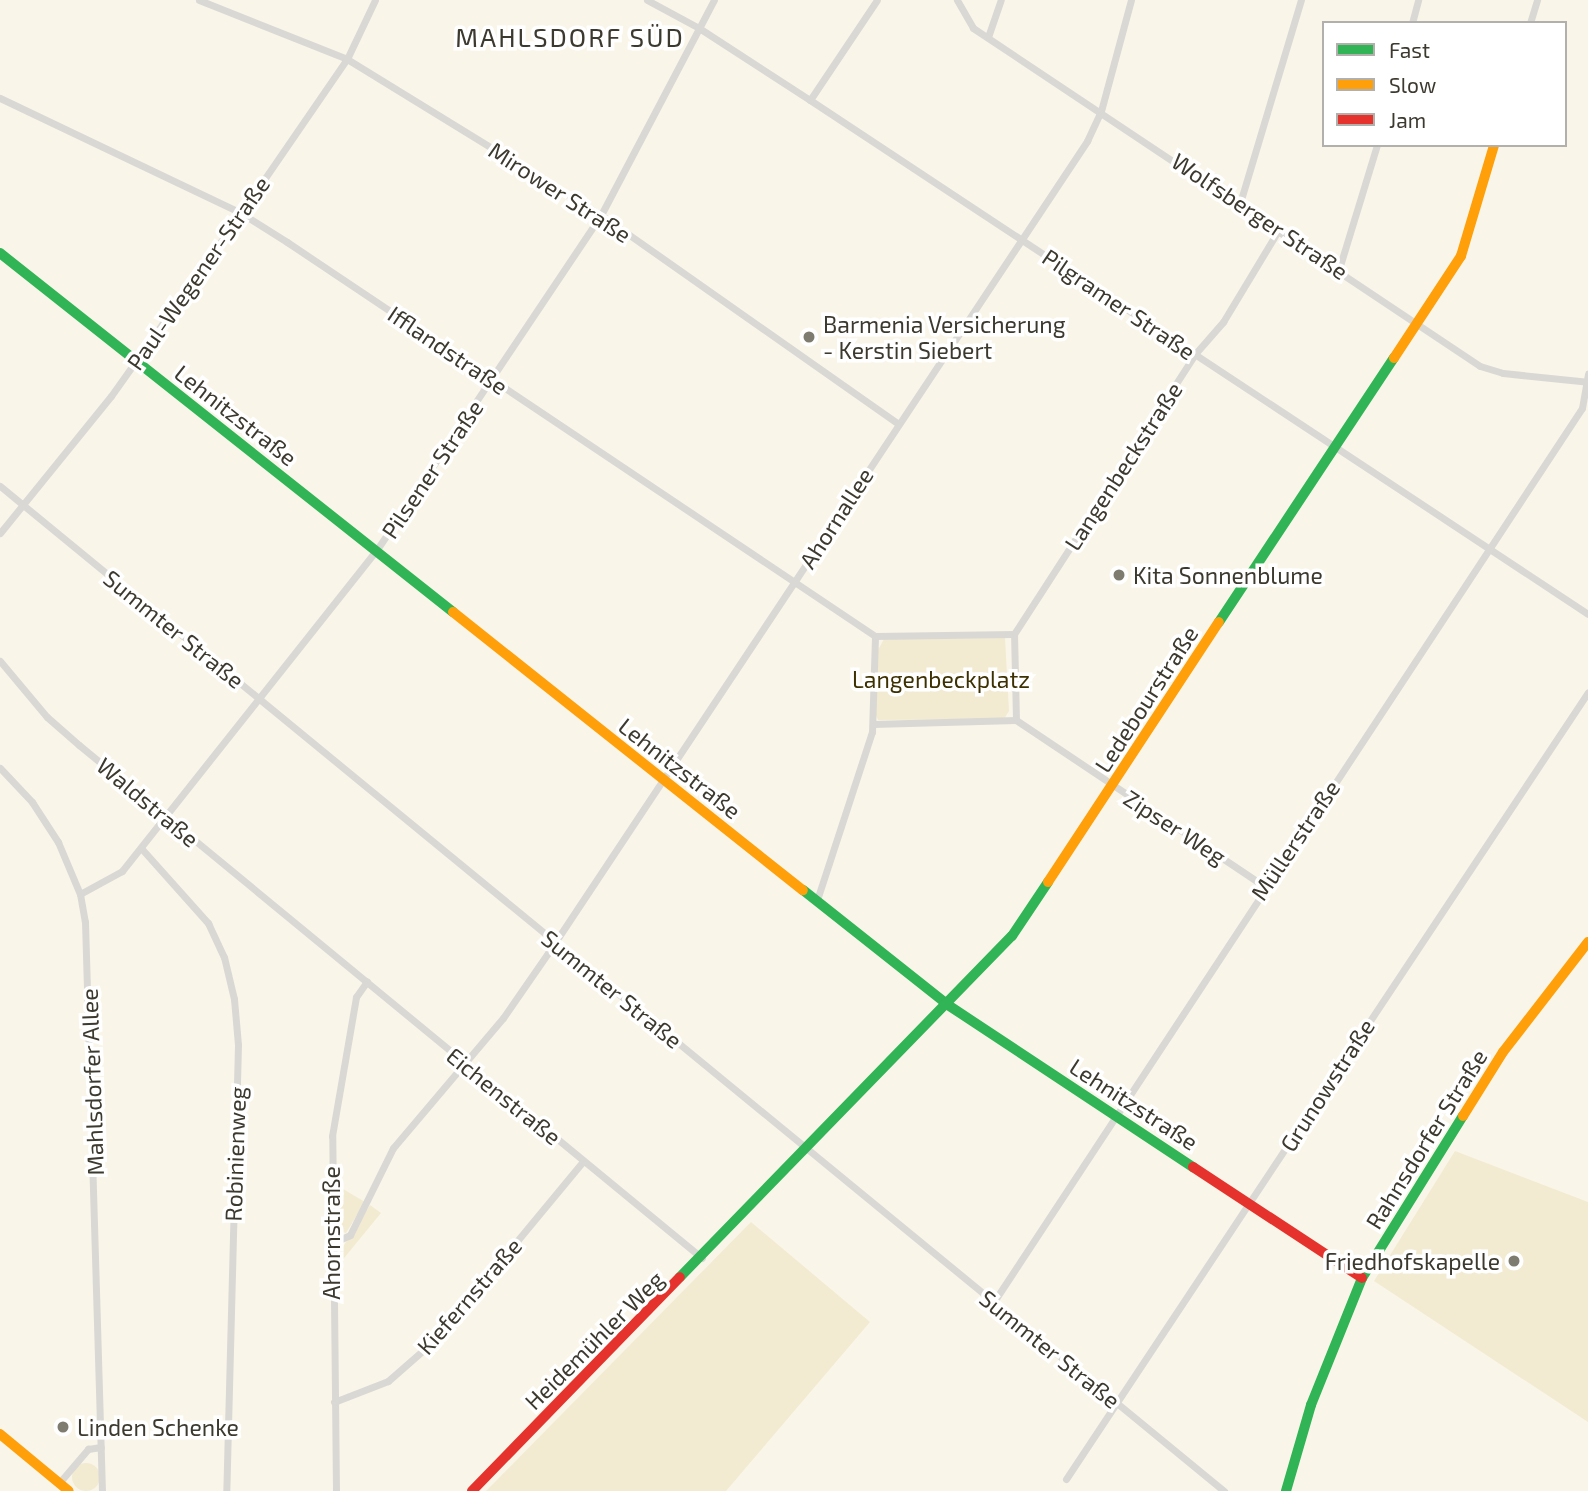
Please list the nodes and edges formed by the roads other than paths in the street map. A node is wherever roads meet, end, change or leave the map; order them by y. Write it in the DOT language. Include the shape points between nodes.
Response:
graph roads {
  1 [pos="199,0"];
  2 [pos="375,0"];
  3 [pos="647,0"];
  4 [pos="714,0"];
  5 [pos="877,0"];
  6 [pos="957,0"];
  7 [pos="1000,0"];
  8 [pos="1131,0"];
  9 [pos="1301,0"];
  10 [pos="1418,0"];
  11 [pos="1537,0"];
  12 [pos="1413,21"];
  13 [pos="1531,21"];
  14 [pos="699,27"];
  15 [pos="988,37"];
  16 [pos="347,59"];
  17 [pos="0,98"];
  18 [pos="810,100"];
  19 [pos="1101,111"];
  20 [pos="1376,147"];
  21 [pos="1493,147"];
  22 [pos="1240,203"];
  23 [pos="241,213"];
  24 [pos="601,215"];
  25 [pos="1279,229"];
  26 [pos="1021,239"];
  27 [pos="0,253"];
  28 [pos="1339,269"];
  29 [pos="1418,322"];
  30 [pos="1195,354"];
  31 [pos="135,362"];
  32 [pos="493,379"];
  33 [pos="1588,380"];
  34 [pos="898,424"];
  35 [pos="1335,446"];
  36 [pos="0,486"];
  37 [pos="23,505"];
  38 [pos="0,533"];
  39 [pos="1489,549"];
  40 [pos="376,551"];
  41 [pos="794,581"];
  42 [pos="1588,614"];
  43 [pos="1013,634"];
  44 [pos="875,636"];
  45 [pos="0,661"];
  46 [pos="1588,692"];
  47 [pos="260,700"];
  48 [pos="1016,720"];
  49 [pos="873,724"];
  50 [pos="0,768"];
  51 [pos="664,780"];
  52 [pos="1112,785"];
  53 [pos="167,817"];
  54 [pos="141,848"];
  55 [pos="1264,886"];
  56 [pos="80,894"];
  57 [pos="817,900"];
  58 [pos="308,930"];
  59 [pos="1588,942"];
  60 [pos="555,943"];
  61 [pos="367,981"];
  62 [pos="948,1005"];
  63 [pos="465,1063"];
  64 [pos="1115,1114"];
  65 [pos="808,1149"];
  66 [pos="583,1161"];
  67 [pos="1249,1203"];
  68 [pos="744,1216"];
  69 [pos="330,1244"];
  70 [pos="702,1258"];
  71 [pos="1362,1278"];
  72 [pos="992,1303"];
  73 [pos="334,1402"];
  74 [pos="1116,1404"];
  75 [pos="0,1434"];
  76 [pos="101,1447"];
  77 [pos="1066,1479"];
  78 [pos="59,1483"];
  79 [pos="69,1491"];
  80 [pos="102,1491"];
  81 [pos="226,1491"];
  82 [pos="336,1491"];
  83 [pos="472,1491"];
  84 [pos="1224,1491"];
  85 [pos="1286,1491"];
  1 -- 16 [label="street, Mirower Straße"];
  2 -- 16 [label="street, Paul-Wegener-Straße"];
  3 -- 14 [label="street, Pilgramer Straße"];
  4 -- 14 [label="street, Pilsener Straße"];
  5 -- 18 [label="street"];
  6 -- 15 [label="street, Wolfsberger Straße" via="966,20"];
  7 -- 15 [label="street"];
  8 -- 19 [label="street, Ahornallee"];
  9 -- 22 [label="street"];
  10 -- 12 [label="street"];
  11 -- 13 [label="street"];
  14 -- 18 [label="street, Pilgramer Straße"];
  14 -- 24 [label="street, Pilsener Straße"];
  15 -- 19 [label="street, Wolfsberger Straße"];
  16 -- 23 [label="street, Paul-Wegener-Straße"];
  16 -- 24 [label="street, Mirower Straße"];
  17 -- 23 [label="street, Ifflandstraße"];
  18 -- 26 [label="street, Pilgramer Straße"];
  19 -- 22 [label="street, Wolfsberger Straße"];
  19 -- 26 [label="street, Ahornallee" via="1087,141"];
  20 -- 28 [label="street"];
  21 -- 29 [label="street, Ledebourstraße" via="1461,256"];
  22 -- 25 [label="street, Wolfsberger Straße"];
  23 -- 31 [label="street, Paul-Wegener-Straße"];
  23 -- 32 [label="street, Ifflandstraße"];
  24 -- 32 [label="street, Pilsener Straße"];
  24 -- 34 [label="street, Mirower Straße"];
  25 -- 28 [label="street, Wolfsberger Straße"];
  25 -- 30 [label="street, Langenbeckstraße" via="1223,321"];
  26 -- 30 [label="street, Pilgramer Straße"];
  26 -- 34 [label="street, Ahornallee"];
  27 -- 31 [label="street, Lehnitzstraße"];
  28 -- 29 [label="street, Wolfsberger Straße"];
  29 -- 33 [label="street, Wolfsberger Straße" via="1493,372"];
  29 -- 35 [label="street, Ledebourstraße"];
  30 -- 35 [label="street, Pilgramer Straße"];
  30 -- 43 [label="street, Langenbeckstraße"];
  31 -- 37 [label="street, Paul-Wegener-Straße"];
  31 -- 40 [label="street, Lehnitzstraße"];
  32 -- 40 [label="street, Pilsener Straße"];
  32 -- 41 [label="street, Ifflandstraße"];
  33 -- 39 [label="street, Müllerstraße" via="1582,408"];
  34 -- 41 [label="street, Ahornallee"];
  35 -- 39 [label="street, Pilgramer Straße"];
  35 -- 52 [label="street, Ledebourstraße"];
  36 -- 37 [label="street, Summter Straße"];
  37 -- 38 [label="street, Paul-Wegener-Straße"];
  37 -- 47 [label="street, Summter Straße"];
  39 -- 42 [label="street, Pilgramer Straße"];
  39 -- 55 [label="street, Müllerstraße"];
  40 -- 47 [label="street, Pilsener Straße"];
  40 -- 51 [label="street, Lehnitzstraße"];
  41 -- 44 [label="street, Ifflandstraße"];
  41 -- 51 [label="street, Ahornallee"];
  43 -- 44 [label="street"];
  43 -- 48 [label="street"];
  44 -- 49 [label="street"];
  45 -- 53 [label="street, Waldstraße" via="47,717"];
  46 -- 67 [label="street, Grunowstraße"];
  47 -- 53 [label="street, Pilsener Straße"];
  47 -- 60 [label="street, Summter Straße"];
  48 -- 49 [label="street"];
  48 -- 52 [label="street, Zipser Weg"];
  49 -- 57 [label="street"];
  50 -- 56 [label="street, Mahlsdorfer Allee" via="41,814"];
  51 -- 57 [label="street, Lehnitzstraße"];
  51 -- 60 [label="street, Ahornallee"];
  52 -- 55 [label="street, Zipser Weg"];
  52 -- 62 [label="street, Ledebourstraße" via="1012,936"];
  53 -- 54 [label="street"];
  53 -- 58 [label="street, Waldstraße"];
  54 -- 56 [label="street" via="113,878"];
  54 -- 81 [label="street, Robinienweg" via="208,923 224,957 234,999 238,1045"];
  55 -- 64 [label="street, Müllerstraße"];
  56 -- 76 [label="street, Mahlsdorfer Allee" via="89,962"];
  57 -- 62 [label="street, Lehnitzstraße"];
  58 -- 61 [label="street, Eichenstraße"];
  59 -- 71 [label="street, Rahnsdorfer Straße" via="1503,1052"];
  60 -- 63 [label="street, Ahornallee"];
  60 -- 65 [label="street, Summter Straße"];
  61 -- 63 [label="street, Eichenstraße"];
  61 -- 69 [label="street, Ahornstraße" via="356,997 332,1136"];
  62 -- 64 [label="street, Lehnitzstraße"];
  62 -- 65 [label="street, Ledebourstraße"];
  63 -- 66 [label="street, Eichenstraße"];
  63 -- 69 [label="street, Ahornallee" via="393,1148 350,1235"];
  64 -- 67 [label="street, Lehnitzstraße"];
  64 -- 72 [label="street, Müllerstraße"];
  65 -- 68 [label="street, Ledebourstraße"];
  65 -- 72 [label="street, Summter Straße"];
  66 -- 70 [label="street, Eichenstraße"];
  66 -- 73 [label="street, Kiefernstraße" via="436,1339 388,1381"];
  67 -- 71 [label="street, Lehnitzstraße"];
  67 -- 74 [label="street, Grunowstraße"];
  68 -- 70 [label="street, Heidemühler Weg"];
  69 -- 73 [label="street, Ahornstraße"];
  70 -- 83 [label="street, Heidemühler Weg"];
  71 -- 85 [label="street, Rahnsdorfer Straße" via="1311,1405"];
  72 -- 74 [label="street, Summter Straße"];
  73 -- 82 [label="street, Ahornstraße"];
  74 -- 77 [label="street, Grunowstraße"];
  74 -- 84 [label="street, Summter Straße"];
  75 -- 78 [label="street"];
  76 -- 78 [label="street" via="88,1449"];
  76 -- 80 [label="street, Mahlsdorfer Allee"];
  78 -- 79 [label="street"];
}
